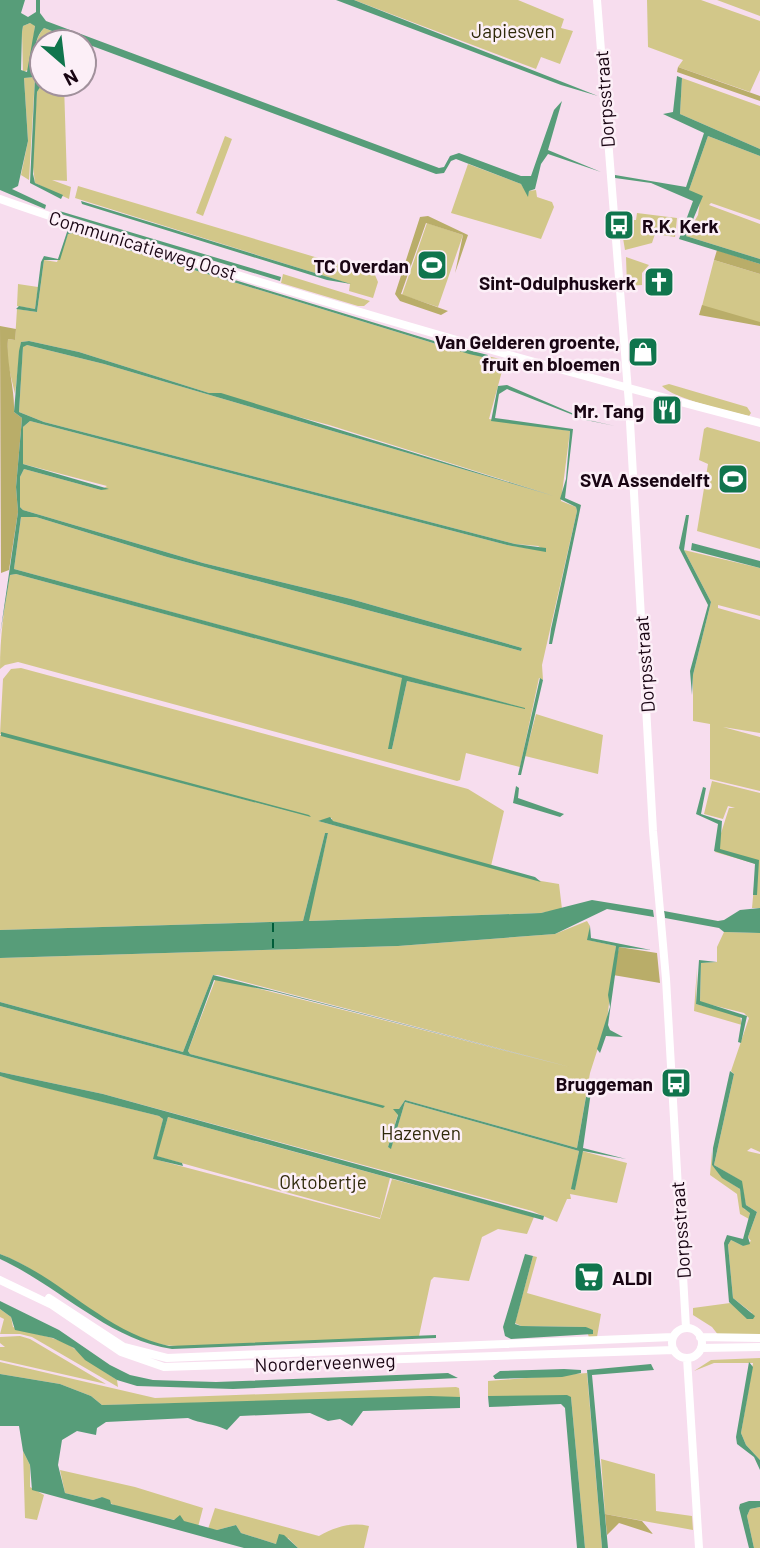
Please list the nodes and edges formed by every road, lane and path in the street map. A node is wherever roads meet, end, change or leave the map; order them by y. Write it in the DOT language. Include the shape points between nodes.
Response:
graph roads {
  1 [pos="597,0"];
  2 [pos="0,199"];
  3 [pos="627,388"];
  4 [pos="760,423"];
  5 [pos="0,1277"];
  6 [pos="686,1328"];
  7 [pos="673,1337"];
  8 [pos="700,1337"];
  9 [pos="760,1338"];
  10 [pos="760,1347"];
  11 [pos="701,1348"];
  12 [pos="674,1349"];
  13 [pos="687,1358"];
  14 [pos="699,1548"];
  1 -- 3 [label="street, Dorpsstraat"];
  2 -- 3 [label="street, Communicatieweg Oost" via="287,290 327,298 390,322"];
  3 -- 4 [label="street, Communicatieweg Oost"];
  3 -- 6 [label="street, Dorpsstraat"];
  5 -- 7 [label="street, Noorderveenweg" via="55,1301 124,1347 167,1358"];
  5 -- 12 [label="street, Noorderveenweg" via="52,1305 121,1352 164,1367"];
  6 -- 7 [label="street"];
  6 -- 8 [label="street"];
  7 -- 12 [label="street"];
  8 -- 9 [label="street"];
  8 -- 11 [label="street"];
  10 -- 11 [label="street"];
  11 -- 13 [label="street"];
  12 -- 13 [label="street"];
  13 -- 14 [label="street"];
}
